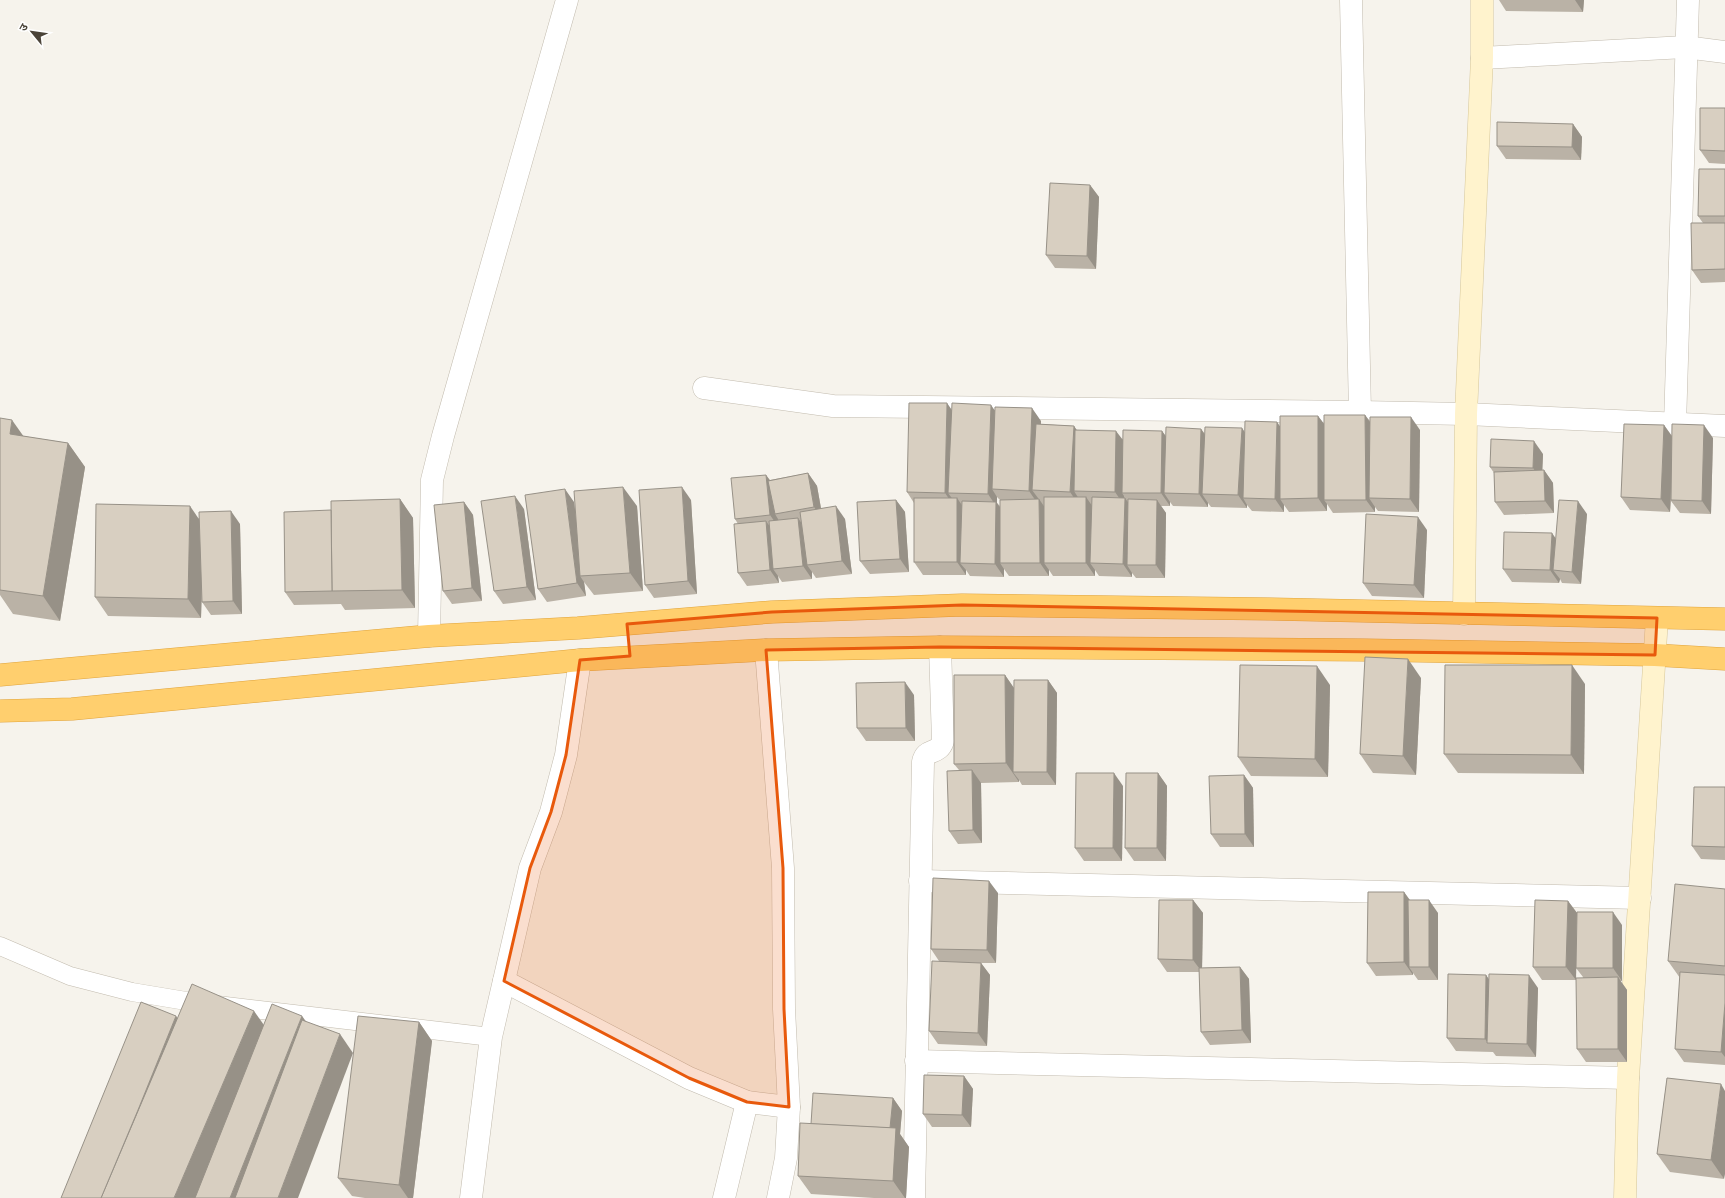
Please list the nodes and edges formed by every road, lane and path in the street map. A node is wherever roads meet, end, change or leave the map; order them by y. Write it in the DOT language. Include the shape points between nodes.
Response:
graph roads {
  1 [pos="567,0"];
  2 [pos="1351,0"];
  3 [pos="1482,0"];
  4 [pos="1688,0"];
  5 [pos="1685,47"];
  6 [pos="1725,52"];
  7 [pos="1482,58"];
  8 [pos="704,388"];
  9 [pos="1360,412"];
  10 [pos="1466,414"];
  11 [pos="1675,425"];
  12 [pos="1725,426"];
  13 [pos="1464,614"];
  14 [pos="1656,618"];
  15 [pos="1725,619"];
  16 [pos="627,624"];
  17 [pos="524,631"];
  18 [pos="429,636"];
  19 [pos="940,647"];
  20 [pos="766,650"];
  21 [pos="1655,655"];
  22 [pos="630,656"];
  23 [pos="1725,659"];
  24 [pos="580,660"];
  25 [pos="527,665"];
  26 [pos="0,675"];
  27 [pos="0,712"];
  28 [pos="920,881"];
  29 [pos="1640,898"];
  30 [pos="0,946"];
  31 [pos="504,980"];
  32 [pos="491,1037"];
  33 [pos="916,1061"];
  34 [pos="1628,1078"];
  35 [pos="747,1102"];
  36 [pos="789,1108"];
  37 [pos="471,1198"];
  38 [pos="724,1198"];
  39 [pos="778,1198"];
  40 [pos="915,1198"];
  41 [pos="1625,1198"];
  1 -- 18 [label="street" via="432,480"];
  2 -- 9 [label="street"];
  3 -- 7 [label="street"];
  4 -- 5 [label="street"];
  5 -- 6 [label="street"];
  5 -- 7 [label="street"];
  5 -- 11 [label="street"];
  7 -- 10 [label="street"];
  8 -- 9 [label="street" via="833,406"];
  9 -- 10 [label="street"];
  10 -- 11 [label="street"];
  10 -- 13 [label="street"];
  11 -- 12 [label="street"];
  13 -- 14 [label="highway"];
  13 -- 16 [label="highway" via="962,605 772,612"];
  14 -- 15 [label="highway"];
  14 -- 21 [label="street"];
  16 -- 17 [label="highway"];
  16 -- 22 [label="highway"];
  17 -- 18 [label="highway"];
  17 -- 25 [label="highway"];
  18 -- 26 [label="highway"];
  19 -- 20 [label="highway"];
  19 -- 21 [label="highway"];
  19 -- 28 [label="street" via="943,741 936,751 928,752 924,756 922,762"];
  20 -- 22 [label="highway"];
  20 -- 36 [label="street" via="783,868 784,1009"];
  21 -- 23 [label="highway"];
  21 -- 29 [label="street"];
  22 -- 24 [label="highway"];
  24 -- 25 [label="highway"];
  24 -- 31 [label="street" via="566,755 551,812 530,868"];
  25 -- 27 [label="highway" via="80,708"];
  28 -- 29 [label="street"];
  28 -- 33 [label="street"];
  29 -- 34 [label="street"];
  30 -- 32 [label="lane" via="70,976 132,992 192,1002"];
  31 -- 32 [label="street"];
  31 -- 35 [label="street" via="689,1078"];
  32 -- 37 [label="street"];
  33 -- 34 [label="street"];
  33 -- 40 [label="street"];
  34 -- 41 [label="street"];
  35 -- 36 [label="street"];
  35 -- 38 [label="street"];
  36 -- 39 [label="street" via="786,1158"];
}
